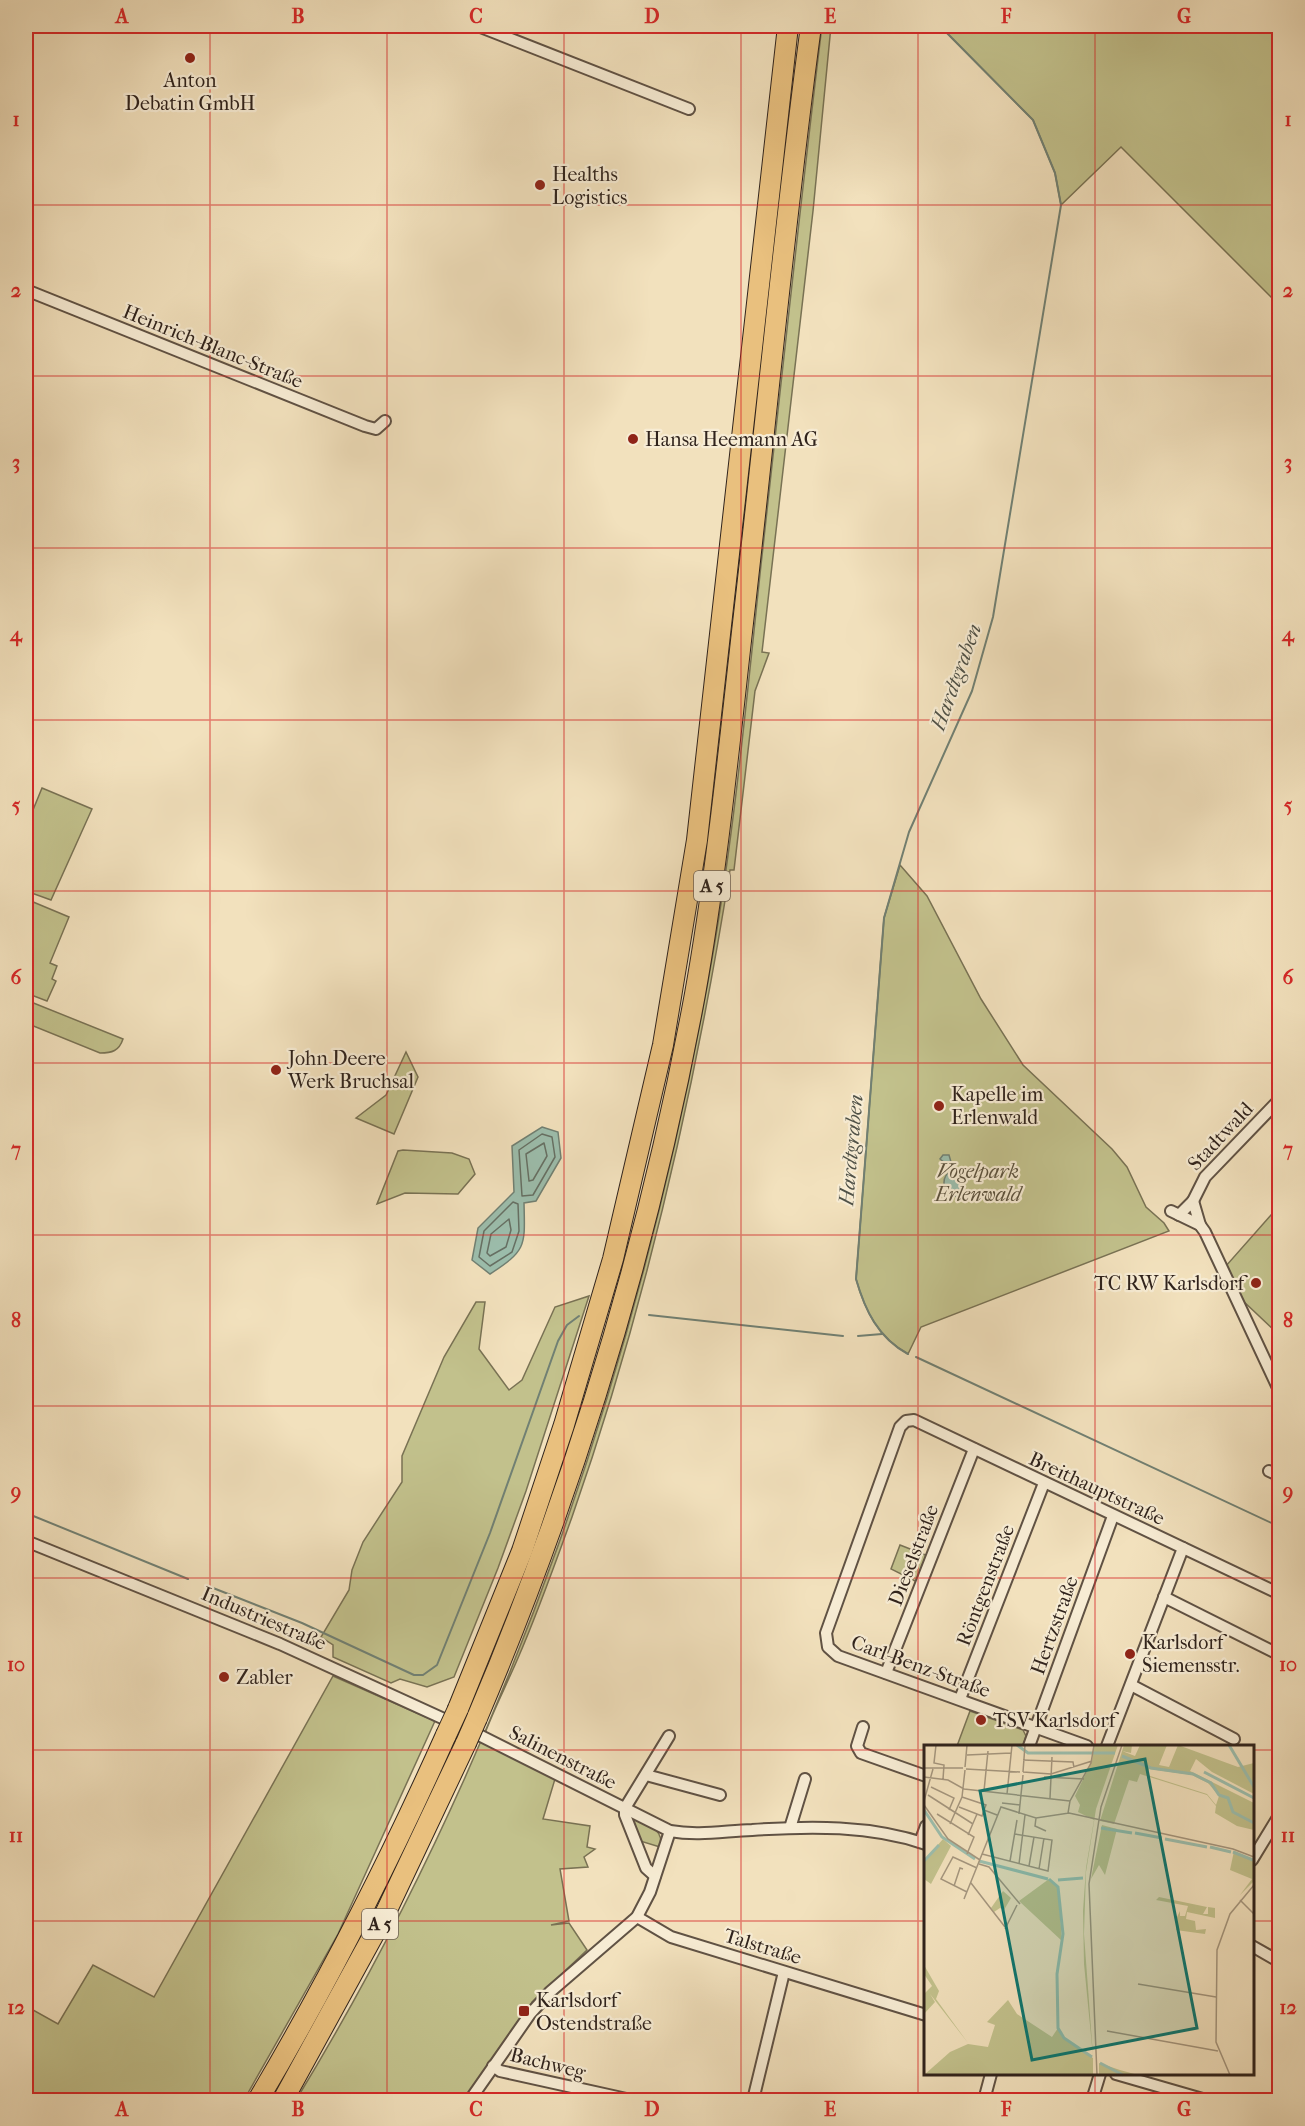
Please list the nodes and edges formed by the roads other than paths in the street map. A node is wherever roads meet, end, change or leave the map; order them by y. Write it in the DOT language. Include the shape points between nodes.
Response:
graph roads {
  1 [pos="478,26"];
  2 [pos="788,26"];
  3 [pos="811,26"];
  4 [pos="689,109"];
  5 [pos="26,290"];
  6 [pos="385,421"];
  7 [pos="1280,1099"];
  8 [pos="1193,1201"];
  9 [pos="1200,1225"];
  10 [pos="1280,1392"];
  11 [pos="900,1427"];
  12 [pos="974,1449"];
  13 [pos="1044,1483"];
  14 [pos="1113,1515"];
  15 [pos="26,1541"];
  16 [pos="1183,1548"];
  17 [pos="1280,1594"];
  18 [pos="1164,1598"];
  19 [pos="1280,1655"];
  20 [pos="886,1673"];
  21 [pos="1131,1685"];
  22 [pos="960,1699"];
  23 [pos="863,1727"];
  24 [pos="1036,1727"];
  25 [pos="669,1736"];
  26 [pos="1234,1739"];
  27 [pos="475,1740"];
  28 [pos="1029,1745"];
  29 [pos="1084,1745"];
  30 [pos="1107,1745"];
  31 [pos="646,1775"];
  32 [pos="924,1775"];
  33 [pos="805,1779"];
  34 [pos="720,1795"];
  35 [pos="624,1809"];
  36 [pos="1280,1814"];
  37 [pos="790,1828"];
  38 [pos="670,1831"];
  39 [pos="923,1843"];
  40 [pos="1254,1857"];
  41 [pos="655,1876"];
  42 [pos="637,1917"];
  43 [pos="1254,1947"];
  44 [pos="1280,1962"];
  45 [pos="784,1972"];
  46 [pos="924,2013"];
  47 [pos="493,2066"];
  48 [pos="990,2075"];
  49 [pos="1099,2075"];
  50 [pos="1123,2075"];
  51 [pos="258,2100"];
  52 [pos="283,2100"];
  53 [pos="470,2100"];
  54 [pos="631,2100"];
  55 [pos="753,2100"];
  56 [pos="984,2100"];
  57 [pos="1092,2100"];
  58 [pos="1206,2100"];
  1 -- 4 [label="street"];
  2 -- 51 [label="highway, A 5, bridge" via="700,818 665,1034 633,1184 572,1400 522,1551 458,1709 357,1923"];
  3 -- 27 [label="highway, A 5, bridge" via="718,846 684,1050 651,1199 600,1384 542,1555 477,1718"];
  5 -- 6 [label="street, Heinrich-Blanc-Straße" via="365,426 376,429"];
  7 -- 8 [label="street, Stadtwald" via="1205,1177"];
  8 -- 9 [label="street, Stadtwald"];
  8 -- 9 [label="street, Stadtwald" via="1175,1213"];
  9 -- 10 [label="street, Stadtwald"];
  11 -- 12 [label="street, Breithauptstraße" via="914,1420"];
  11 -- 20 [label="street, Carl-Benz-Straße" via="826,1633 828,1647 838,1656"];
  12 -- 13 [label="street, Breithauptstraße"];
  12 -- 20 [label="street, Dieselstraße"];
  13 -- 14 [label="street, Breithauptstraße"];
  13 -- 22 [label="street, Röntgenstraße"];
  14 -- 16 [label="street, Breithauptstraße"];
  14 -- 24 [label="street, Hertzstraße"];
  15 -- 27 [label="street, Industriestraße" via="280,1644"];
  16 -- 17 [label="street, Breithauptstraße"];
  16 -- 18 [label="street"];
  18 -- 19 [label="street"];
  18 -- 21 [label="street"];
  20 -- 22 [label="street, Carl-Benz-Straße"];
  21 -- 26 [label="street"];
  21 -- 30 [label="street"];
  22 -- 24 [label="street, Carl-Benz-Straße"];
  23 -- 32 [label="street" via="857,1746 861,1753"];
  24 -- 28 [label="street, Hertzstraße"];
  24 -- 29 [label="street, Carl-Benz-Straße"];
  25 -- 31 [label="street, Salinenstraße"];
  27 -- 35 [label="street, Salinenstraße"];
  27 -- 52 [label="highway, A 5"];
  31 -- 34 [label="street, Salinenstraße"];
  31 -- 35 [label="street, Salinenstraße"];
  33 -- 37 [label="street"];
  35 -- 38 [label="street, Salinenstraße"];
  35 -- 41 [label="street" via="646,1869"];
  36 -- 40 [label="street"];
  37 -- 38 [label="street, Salinenstraße" via="696,1834"];
  37 -- 39 [label="street, Salinenstraße" via="862,1830"];
  38 -- 41 [label="street"];
  41 -- 42 [label="street"];
  42 -- 45 [label="street, Talstraße" via="671,1937"];
  42 -- 47 [label="street" via="550,1992"];
  43 -- 44 [label="street"];
  45 -- 46 [label="street, Talstraße"];
  45 -- 55 [label="street"];
  47 -- 53 [label="street"];
  47 -- 54 [label="street, Bachweg" via="500,2071"];
  48 -- 56 [label="street"];
  49 -- 57 [label="street"];
  50 -- 58 [label="street"];
}
